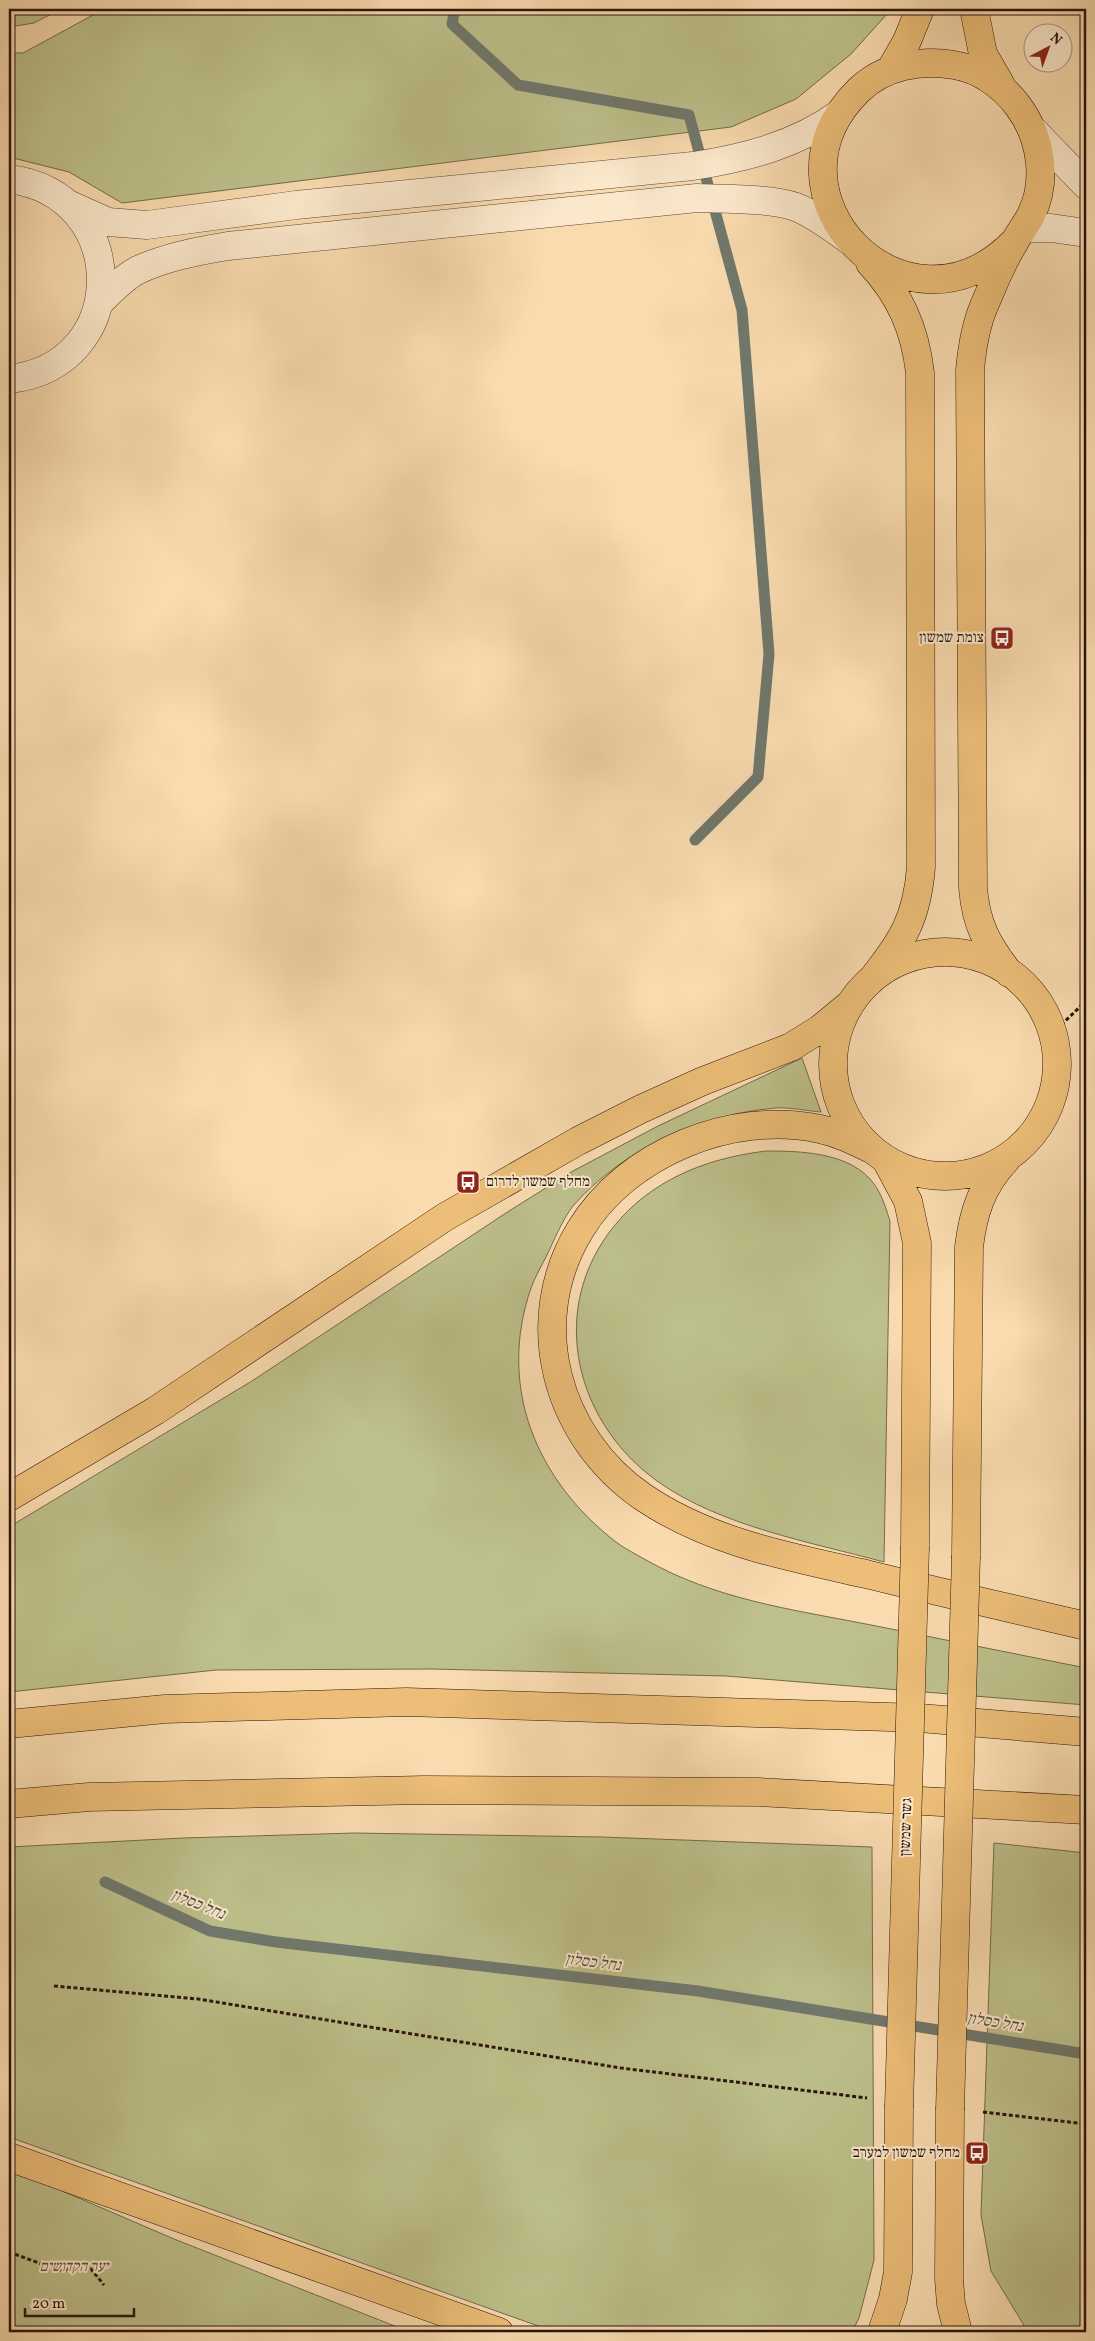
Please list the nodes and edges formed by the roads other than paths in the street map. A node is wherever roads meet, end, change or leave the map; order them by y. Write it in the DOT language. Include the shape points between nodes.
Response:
graph roads {
  1 [pos="920,9"];
  2 [pos="974,9"];
  3 [pos="891,69"];
  4 [pos="1003,89"];
  5 [pos="839,114"];
  6 [pos="1033,130"];
  7 [pos="9,180"];
  8 [pos="1086,185"];
  9 [pos="68,204"];
  10 [pos="1086,233"];
  11 [pos="1019,235"];
  12 [pos="855,246"];
  13 [pos="100,303"];
  14 [pos="9,379"];
  15 [pos="1009,973"];
  16 [pos="873,978"];
  17 [pos="849,1005"];
  18 [pos="879,1155"];
  19 [pos="1008,1157"];
  20 [pos="9,1497"];
  21 [pos="1086,1626"];
  22 [pos="9,1724"];
  23 [pos="1086,1732"];
  24 [pos="9,1804"];
  25 [pos="1086,1810"];
  26 [pos="9,2157"];
  27 [pos="499,2332"];
  28 [pos="882,2332"];
  29 [pos="958,2332"];
  1 -- 3 [label="highway" via="907,42"];
  2 -- 4 [label="highway" via="983,54"];
  3 -- 4 [label="highway" via="924,62 957,65 974,70"];
  3 -- 5 [label="highway" via="862,87"];
  4 -- 6 [label="highway"];
  5 -- 9 [label="street" via="791,142 726,161 693,166 296,205 146,225 108,222"];
  5 -- 12 [label="highway" via="826,145 824,178 831,211"];
  6 -- 8 [label="street"];
  6 -- 11 [label="highway" via="1039,155 1038,196"];
  7 -- 9 [label="street" via="40,187"];
  9 -- 13 [label="street" via="79,215 95,243 102,273"];
  10 -- 11 [label="street" via="1052,228"];
  11 -- 12 [label="highway" via="988,264 972,272 940,279 906,276 875,263"];
  11 -- 15 [label="highway" via="978,322 970,370 973,888 981,930"];
  12 -- 13 [label="street" via="821,220 795,207 697,198 228,246 137,270"];
  12 -- 16 [label="highway" via="884,278 904,310 914,336 920,373 921,867 917,901 908,928"];
  13 -- 14 [label="street" via="87,332 66,357 39,372"];
  15 -- 16 [label="highway" via="988,960 971,955 937,952 903,960"];
  15 -- 19 [label="highway" via="1032,993 1042,1007 1055,1039 1057,1066 1054,1091 1041,1124"];
  16 -- 17 [label="highway"];
  17 -- 18 [label="highway, גשר שמשון" via="832,1055 835,1089 848,1121"];
  17 -- 20 [label="highway" via="791,1047 641,1109 445,1217 155,1411"];
  18 -- 19 [label="highway" via="919,1174 953,1176 987,1169"];
  18 -- 21 [label="highway" via="845,1136 819,1129 783,1126 735,1129 685,1144 650,1161 626,1178 603,1199 580,1230 563,1265 553,1304 552,1344 558,1385 575,1425 603,1462 642,1497 693,1526 758,1549"];
  18 -- 28 [label="highway, גשר שמשון, bridge" via="908,1201 917,1243 915,1546 899,2108 898,2272"];
  19 -- 29 [label="highway, bridge" via="981,1195 969,1247 966,1556 950,2110 949,2279"];
  22 -- 23 [label="highway" via="165,1709 406,1702 920,1718"];
  24 -- 25 [label="highway" via="89,1797 425,1790 759,1792"];
  26 -- 27 [label="highway"];
}
